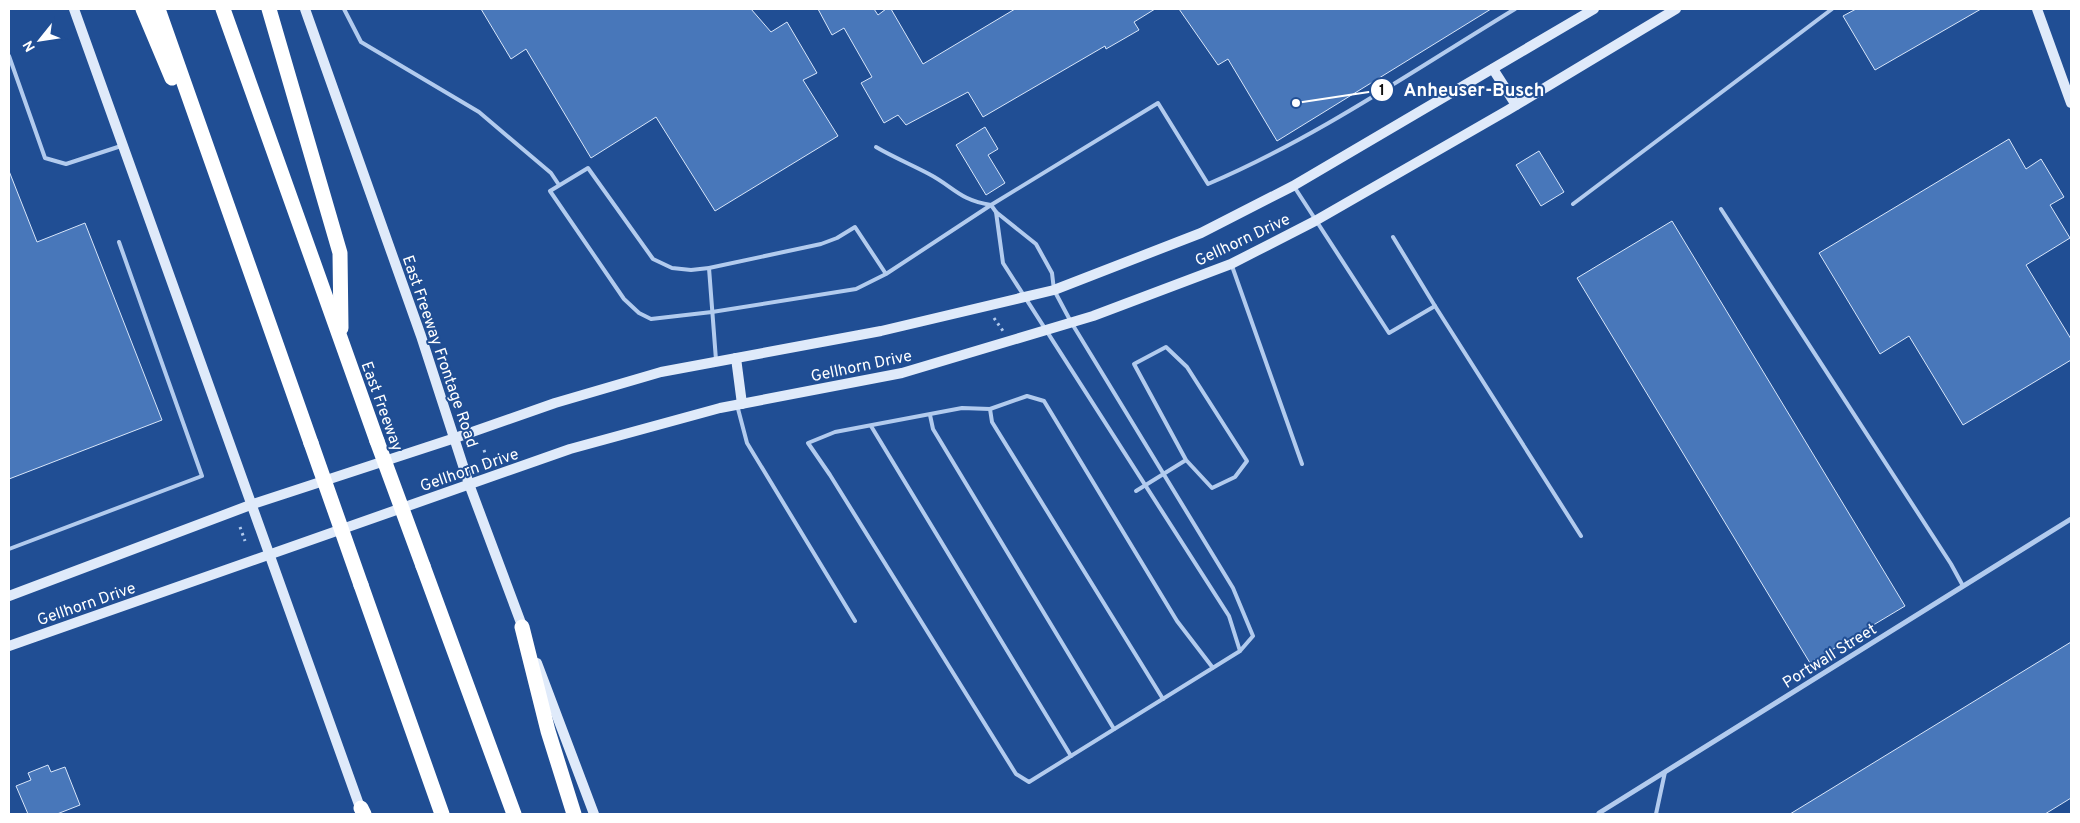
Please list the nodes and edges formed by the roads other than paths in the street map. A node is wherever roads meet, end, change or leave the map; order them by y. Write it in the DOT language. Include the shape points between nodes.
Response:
graph roads {
  1 [pos="74,9"];
  2 [pos="143,9"];
  3 [pos="158,9"];
  4 [pos="223,9"];
  5 [pos="269,9"];
  6 [pos="305,9"];
  7 [pos="344,9"];
  8 [pos="1515,9"];
  9 [pos="1594,9"];
  10 [pos="1676,9"];
  11 [pos="1832,9"];
  12 [pos="2037,9"];
  13 [pos="9,56"];
  14 [pos="1493,70"];
  15 [pos="2071,103"];
  16 [pos="1516,105"];
  17 [pos="124,146"];
  18 [pos="876,147"];
  19 [pos="559,186"];
  20 [pos="1294,186"];
  21 [pos="1573,204"];
  22 [pos="991,205"];
  23 [pos="1721,209"];
  24 [pos="996,212"];
  25 [pos="1316,221"];
  26 [pos="235,227"];
  27 [pos="1393,237"];
  28 [pos="119,242"];
  29 [pos="1231,264"];
  30 [pos="709,268"];
  31 [pos="886,274"];
  32 [pos="1054,290"];
  33 [pos="1026,298"];
  34 [pos="1435,306"];
  35 [pos="712,312"];
  36 [pos="1071,322"];
  37 [pos="1047,330"];
  38 [pos="340,339"];
  39 [pos="736,358"];
  40 [pos="716,362"];
  41 [pos="740,404"];
  42 [pos="990,409"];
  43 [pos="930,416"];
  44 [pos="871,426"];
  45 [pos="455,438"];
  46 [pos="1186,460"];
  47 [pos="1302,464"];
  48 [pos="1164,474"];
  49 [pos="469,484"];
  50 [pos="1145,486"];
  51 [pos="1136,492"];
  52 [pos="253,504"];
  53 [pos="2071,519"];
  54 [pos="1581,536"];
  55 [pos="9,548"];
  56 [pos="270,554"];
  57 [pos="1963,586"];
  58 [pos="9,596"];
  59 [pos="855,621"];
  60 [pos="522,627"];
  61 [pos="9,646"];
  62 [pos="1240,651"];
  63 [pos="1212,668"];
  64 [pos="1163,698"];
  65 [pos="1114,729"];
  66 [pos="1071,756"];
  67 [pos="1665,772"];
  68 [pos="362,812"];
  69 [pos="1599,813"];
  70 [pos="442,814"];
  71 [pos="514,814"];
  72 [pos="574,814"];
  73 [pos="594,814"];
  74 [pos="1656,814"];
  1 -- 17 [label="main road"];
  2 -- 26 [label="highway"];
  3 -- 26 [label="highway"];
  4 -- 38 [label="highway, East Freeway"];
  5 -- 38 [label="highway" via="340,253"];
  6 -- 45 [label="main road, East Freeway Frontage Road"];
  7 -- 19 [label="lane" via="361,42 479,112 551,173"];
  8 -- 22 [label="lane" via="1317,130 1208,184 1158,103"];
  9 -- 14 [label="main road, Gellhorn Drive"];
  10 -- 16 [label="main road, Gellhorn Drive"];
  11 -- 21 [label="lane"];
  12 -- 15 [label="main road"];
  13 -- 17 [label="lane" via="45,158 66,164"];
  14 -- 16 [label="main road"];
  14 -- 20 [label="main road, Gellhorn Drive"];
  16 -- 25 [label="main road, Gellhorn Drive"];
  17 -- 52 [label="main road"];
  18 -- 22 [label="lane" via="931,175 959,196"];
  19 -- 30 [label="lane" via="588,168 653,259 672,268"];
  19 -- 35 [label="lane" via="550,192 624,299 639,313 651,319"];
  20 -- 25 [label="lane"];
  20 -- 32 [label="main road, Gellhorn Drive" via="1201,233"];
  22 -- 24 [label="lane"];
  22 -- 31 [label="lane"];
  23 -- 57 [label="lane"];
  24 -- 32 [label="lane" via="1036,244 1052,273"];
  24 -- 33 [label="lane" via="1003,263"];
  25 -- 29 [label="main road, Gellhorn Drive"];
  25 -- 34 [label="lane" via="1389,333"];
  26 -- 70 [label="highway, bridge"];
  27 -- 34 [label="lane"];
  28 -- 55 [label="lane" via="202,476"];
  29 -- 36 [label="main road, Gellhorn Drive"];
  29 -- 47 [label="lane"];
  30 -- 31 [label="lane" via="821,244 855,227"];
  30 -- 35 [label="lane"];
  31 -- 35 [label="lane" via="856,289"];
  32 -- 33 [label="main road, Gellhorn Drive"];
  32 -- 36 [label="lane"];
  33 -- 37 [label="lane"];
  33 -- 39 [label="main road, Gellhorn Drive" via="881,331"];
  34 -- 54 [label="lane"];
  35 -- 40 [label="lane"];
  36 -- 37 [label="main road, Gellhorn Drive"];
  36 -- 48 [label="lane"];
  37 -- 41 [label="main road, Gellhorn Drive" via="902,373"];
  37 -- 50 [label="lane"];
  38 -- 71 [label="highway, East Freeway, bridge"];
  39 -- 40 [label="main road, Gellhorn Drive"];
  39 -- 41 [label="main road"];
  40 -- 45 [label="main road, Gellhorn Drive" via="661,372 555,403"];
  41 -- 49 [label="main road, Gellhorn Drive" via="570,449"];
  41 -- 59 [label="lane" via="747,443"];
  42 -- 43 [label="lane" via="962,408"];
  42 -- 63 [label="lane" via="1026,396 1044,400 1177,621"];
  42 -- 64 [label="lane" via="992,422"];
  43 -- 44 [label="lane"];
  43 -- 65 [label="lane" via="934,429"];
  44 -- 66 [label="lane"];
  44 -- 66 [label="lane" via="835,432 808,443 1016,774 1029,782"];
  45 -- 49 [label="main road, East Freeway Frontage Road"];
  45 -- 52 [label="main road, Gellhorn Drive"];
  46 -- 46 [label="lane" via="1134,364 1166,346 1187,367 1246,461 1235,477 1212,488"];
  46 -- 48 [label="lane"];
  48 -- 50 [label="lane"];
  48 -- 62 [label="lane" via="1236,596 1253,636"];
  49 -- 56 [label="main road, Gellhorn Drive"];
  49 -- 60 [label="main road, East Freeway Frontage Road"];
  50 -- 51 [label="lane"];
  50 -- 62 [label="lane" via="1229,616"];
  52 -- 56 [label="main road"];
  52 -- 58 [label="main road, Gellhorn Drive"];
  53 -- 57 [label="street, Portwall Street"];
  56 -- 61 [label="main road, Gellhorn Drive"];
  56 -- 68 [label="main road"];
  57 -- 67 [label="street, Portwall Street"];
  60 -- 72 [label="highway" via="548,731"];
  60 -- 73 [label="main road, East Freeway Frontage Road"];
  62 -- 63 [label="lane"];
  63 -- 64 [label="lane"];
  64 -- 65 [label="lane"];
  65 -- 66 [label="lane"];
  67 -- 69 [label="street, Portwall Street"];
  67 -- 74 [label="lane"];
}
